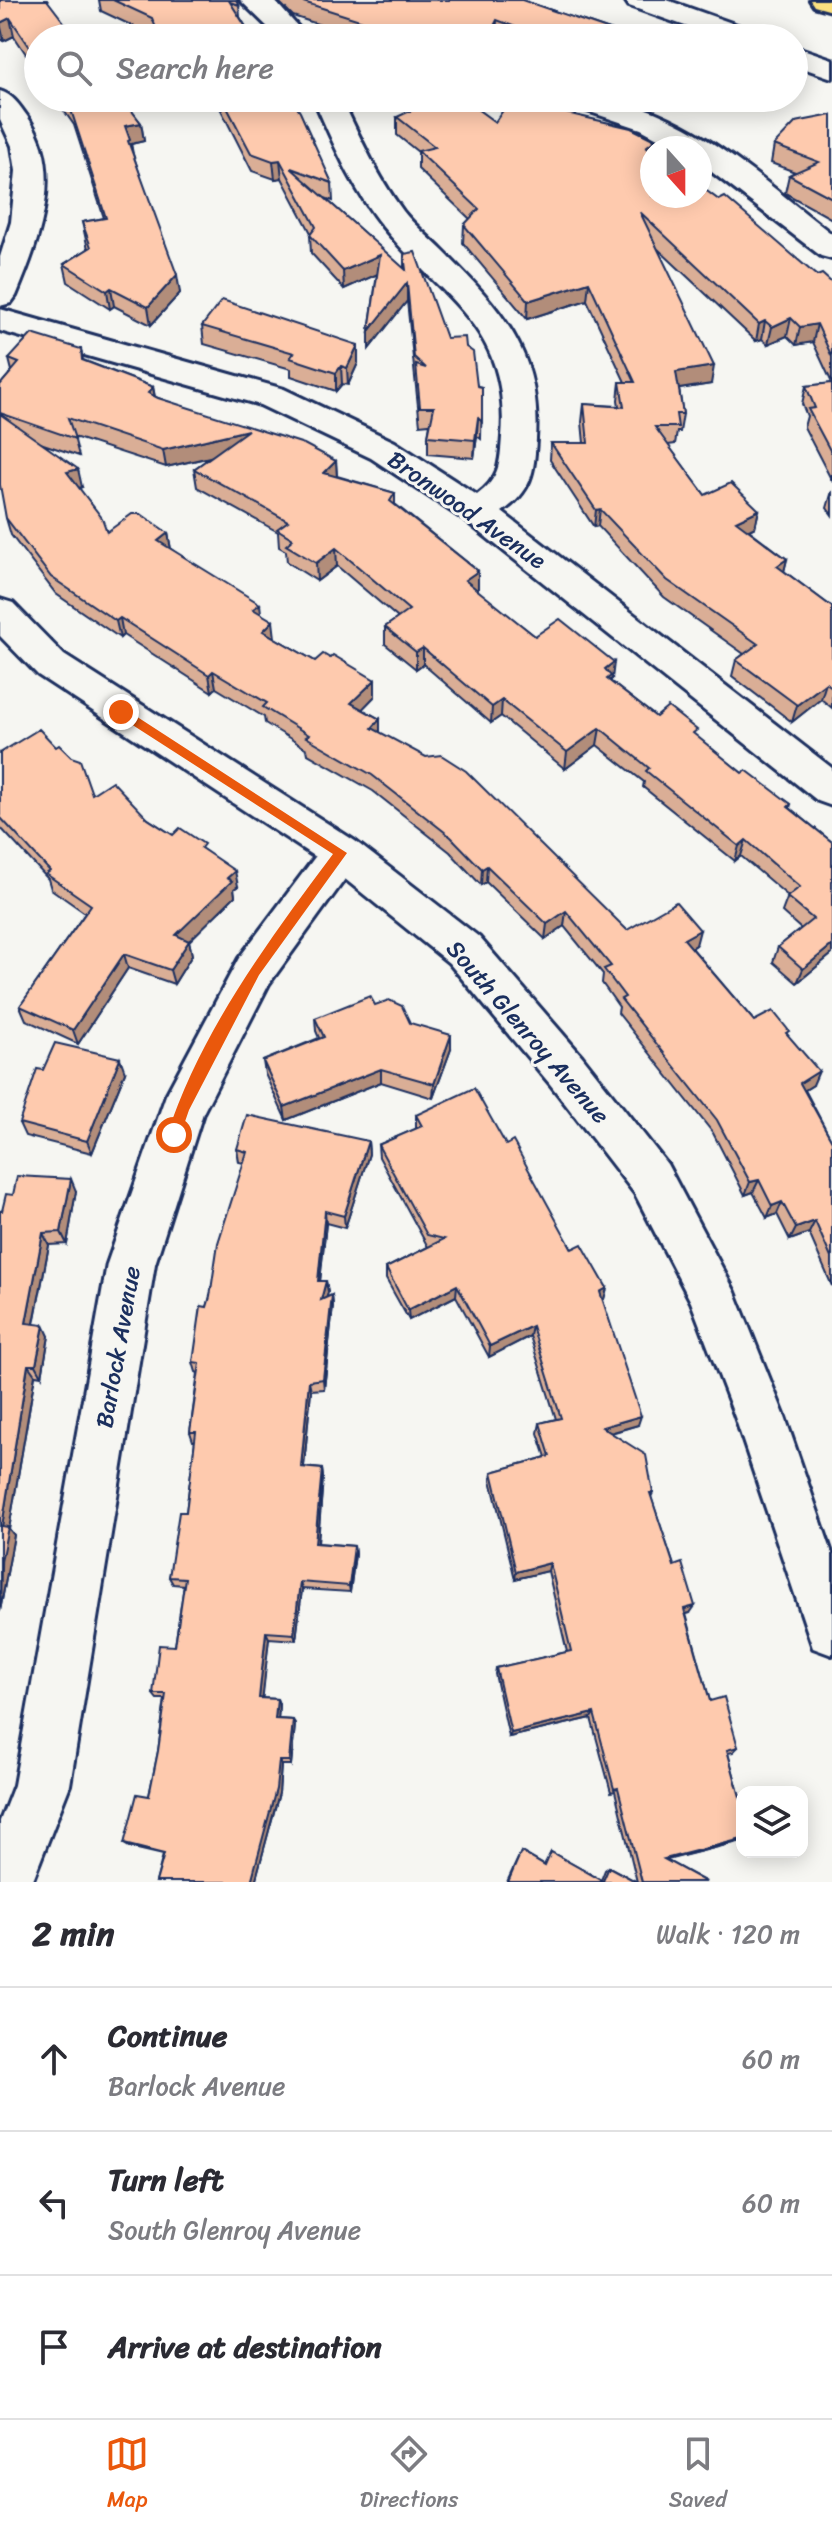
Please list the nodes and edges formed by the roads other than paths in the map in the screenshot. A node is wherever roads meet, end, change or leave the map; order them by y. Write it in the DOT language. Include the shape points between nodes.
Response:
graph roads {
  1 [pos="254,0"];
  2 [pos="639,0"];
  3 [pos="824,0"];
  4 [pos="832,2"];
  5 [pos="282,24"];
  6 [pos="707,24"];
  7 [pos="808,60"];
  8 [pos="832,69"];
  9 [pos="0,100"];
  10 [pos="334,112"];
  11 [pos="617,112"];
  12 [pos="832,249"];
  13 [pos="0,296"];
  14 [pos="0,320"];
  15 [pos="478,512"];
  16 [pos="0,613"];
  17 [pos="832,790"];
  18 [pos="341,853"];
  19 [pos="832,1629"];
  20 [pos="4,1882"];
  1 -- 5 [label="street"];
  2 -- 6 [label="main road"];
  3 -- 4 [label="highway"];
  7 -- 8 [label="main road"];
  9 -- 13 [label="street" via="16,118 31,161 31,209 22,247"];
  10 -- 15 [label="street" via="363,173 394,220 496,329 516,381 516,476 503,494"];
  11 -- 12 [label="street" via="712,154"];
  14 -- 15 [label="street, Bronwood Avenue" via="272,397 383,450"];
  15 -- 17 [label="street, Bronwood Avenue"];
  16 -- 18 [label="street, South Glenroy Avenue" via="51,665"];
  18 -- 19 [label="street, South Glenroy Avenue" via="464,950 651,1179 711,1292"];
  18 -- 20 [label="street, Barlock Avenue" via="254,971 182,1109 131,1264 42,1785"];
}
